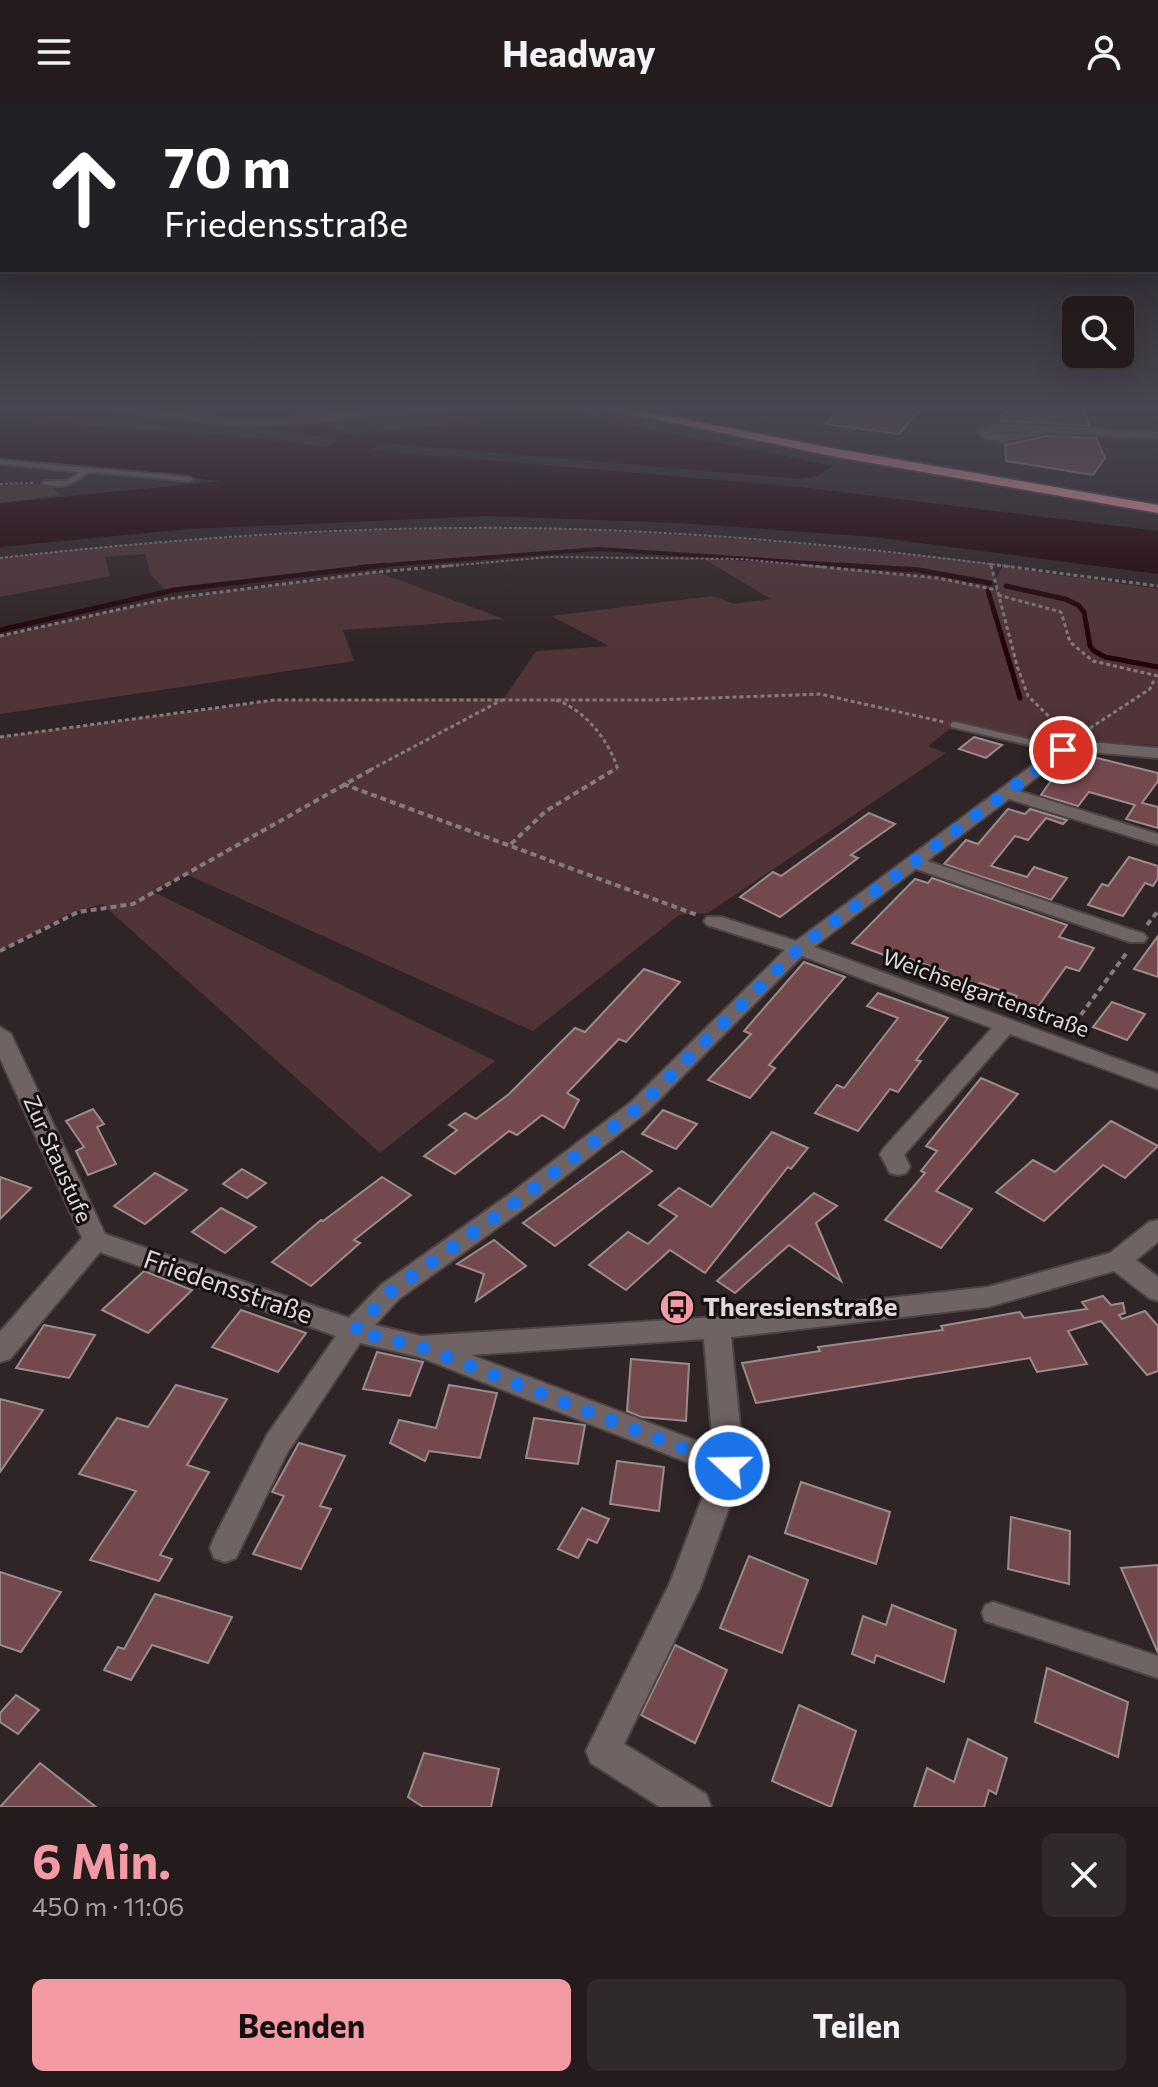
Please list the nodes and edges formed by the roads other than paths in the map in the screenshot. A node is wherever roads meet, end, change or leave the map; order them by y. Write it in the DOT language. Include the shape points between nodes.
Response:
graph roads {
  1 [pos="1039,488"];
  2 [pos="1084,488"];
  3 [pos="1158,501"];
  4 [pos="1158,509"];
  5 [pos="955,725"];
  6 [pos="1063,750"];
  7 [pos="1158,753"];
  8 [pos="1006,792"];
  9 [pos="1158,840"];
  10 [pos="915,863"];
  11 [pos="714,921"];
  12 [pos="1137,938"];
  13 [pos="799,948"];
  14 [pos="1005,1026"];
  15 [pos="0,1034"];
  16 [pos="1158,1082"];
  17 [pos="898,1167"];
  18 [pos="1158,1229"];
  19 [pos="95,1240"];
  20 [pos="1118,1260"];
  21 [pos="1158,1291"];
  22 [pos="717,1328"];
  23 [pos="354,1331"];
  24 [pos="421,1347"];
  25 [pos="0,1351"];
  26 [pos="729,1466"];
  27 [pos="225,1548"];
  28 [pos="993,1613"];
  29 [pos="1158,1667"];
  30 [pos="693,1807"];
  1 -- 4 [label="highway"];
  2 -- 3 [label="highway"];
  5 -- 6 [label="lane"];
  6 -- 7 [label="street" via="1079,746"];
  6 -- 8 [label="street"];
  8 -- 9 [label="street"];
  8 -- 10 [label="street"];
  10 -- 12 [label="street"];
  10 -- 13 [label="street"];
  11 -- 13 [label="street, Weichselgartenstraße"];
  13 -- 14 [label="street, Weichselgartenstraße"];
  13 -- 23 [label="street" via="639,1107 390,1292"];
  14 -- 16 [label="street, Weichselgartenstraße"];
  14 -- 17 [label="street" via="892,1154"];
  15 -- 19 [label="street, Zur Staustufe"];
  18 -- 20 [label="street, Friedensstraße"];
  19 -- 23 [label="street, Friedensstraße"];
  19 -- 25 [label="street"];
  20 -- 21 [label="street"];
  20 -- 22 [label="street, Friedensstraße" via="988,1297"];
  22 -- 24 [label="street, Friedensstraße"];
  22 -- 26 [label="street"];
  23 -- 24 [label="street, Friedensstraße"];
  23 -- 27 [label="street" via="277,1444"];
  24 -- 26 [label="street"];
  26 -- 30 [label="street" via="684,1588 603,1751"];
  28 -- 29 [label="lane"];
}
